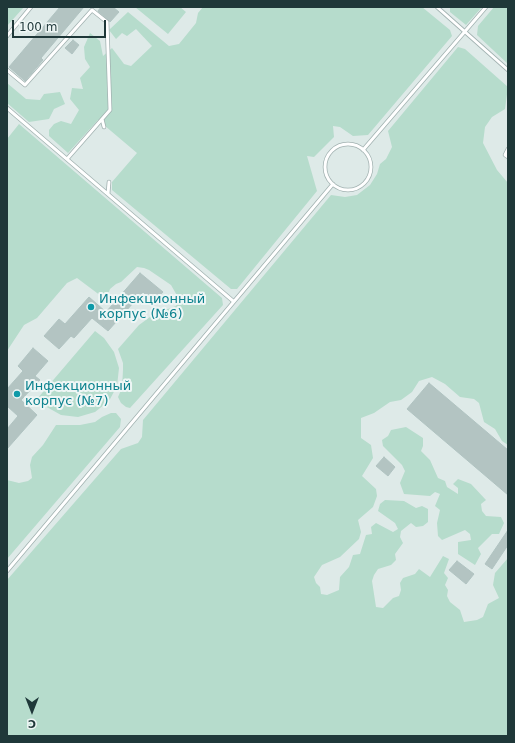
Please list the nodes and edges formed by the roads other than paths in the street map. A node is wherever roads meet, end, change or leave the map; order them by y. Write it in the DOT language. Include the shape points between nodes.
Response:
graph roads {
  1 [pos="31,7"];
  2 [pos="437,7"];
  3 [pos="486,7"];
  4 [pos="466,32"];
  5 [pos="7,36"];
  6 [pos="7,70"];
  7 [pos="508,70"];
  8 [pos="7,108"];
  9 [pos="102,118"];
  10 [pos="104,127"];
  11 [pos="508,149"];
  12 [pos="363,150"];
  13 [pos="508,157"];
  14 [pos="67,159"];
  15 [pos="109,182"];
  16 [pos="333,184"];
  17 [pos="108,194"];
  18 [pos="233,301"];
  19 [pos="7,571"];
  1 -- 5 [label="lane"];
  2 -- 4 [label="lane"];
  3 -- 4 [label="lane"];
  4 -- 7 [label="lane"];
  4 -- 12 [label="lane"];
  6 -- 9 [label="lane" via="25,85 92,10 107,22 110,110"];
  8 -- 14 [label="lane"];
  9 -- 10 [label="lane"];
  9 -- 14 [label="lane"];
  11 -- 13 [label="lane" via="505,155"];
  12 -- 16 [label="lane" via="371,165 365,182 349,190"];
  12 -- 16 [label="lane" via="346,144 331,152 325,168"];
  14 -- 17 [label="lane"];
  15 -- 17 [label="lane"];
  16 -- 18 [label="lane"];
  17 -- 18 [label="lane"];
  18 -- 19 [label="lane"];
}
